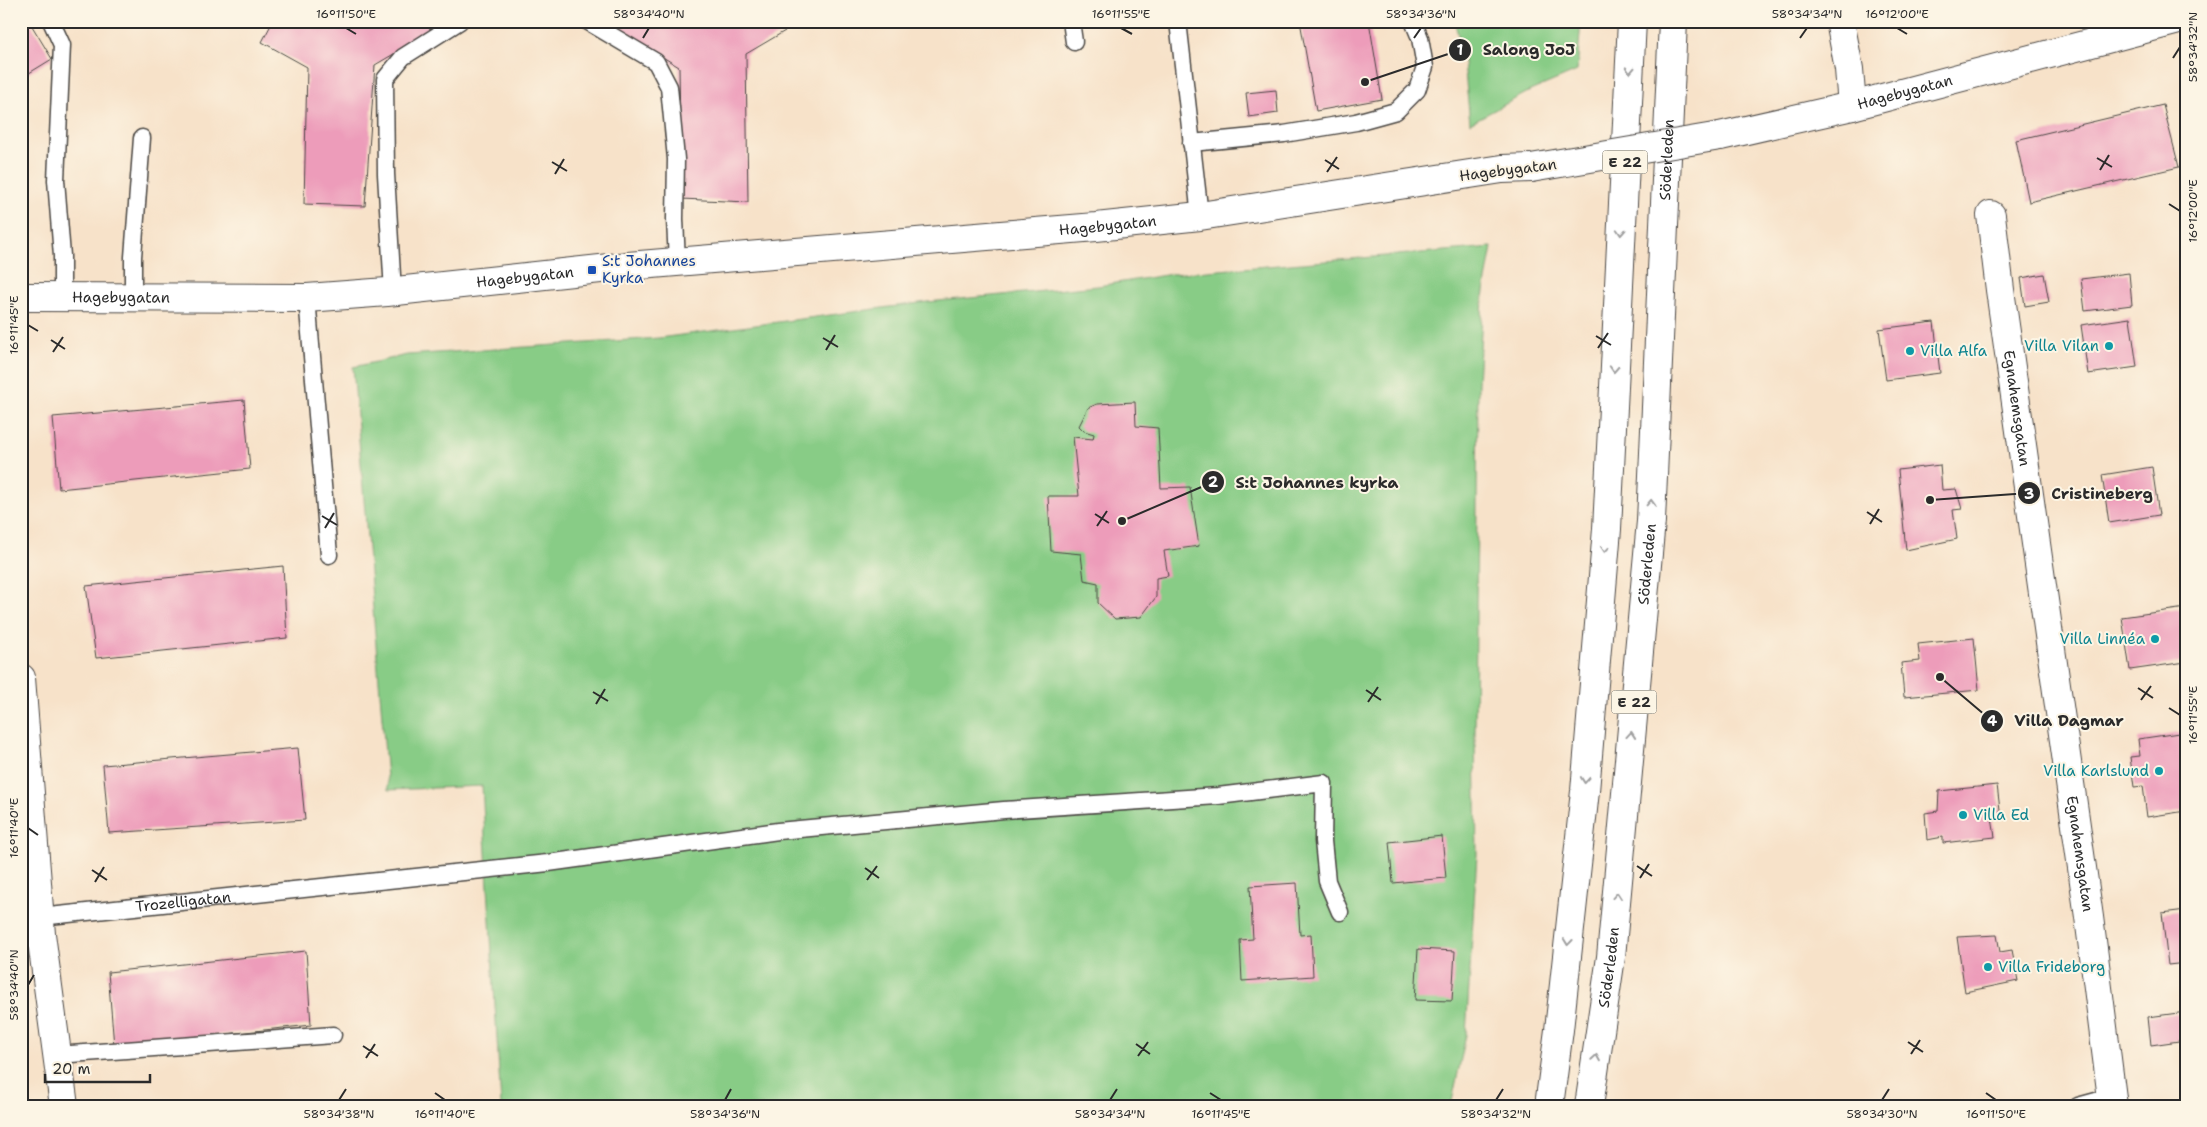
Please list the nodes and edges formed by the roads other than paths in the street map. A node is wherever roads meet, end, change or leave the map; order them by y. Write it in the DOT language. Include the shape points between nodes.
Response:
graph roads {
  1 [pos="51,21"];
  2 [pos="460,21"];
  3 [pos="587,21"];
  4 [pos="1071,21"];
  5 [pos="1178,21"];
  6 [pos="1413,21"];
  7 [pos="1632,21"];
  8 [pos="1673,21"];
  9 [pos="1840,21"];
  10 [pos="2175,21"];
  11 [pos="1074,42"];
  12 [pos="1852,106"];
  13 [pos="142,138"];
  14 [pos="1191,143"];
  15 [pos="1991,215"];
  16 [pos="1200,216"];
  17 [pos="677,262"];
  18 [pos="393,292"];
  19 [pos="21,297"];
  20 [pos="62,297"];
  21 [pos="134,297"];
  22 [pos="306,298"];
  23 [pos="329,555"];
  24 [pos="21,678"];
  25 [pos="24,741"];
  26 [pos="1340,912"];
  27 [pos="34,929"];
  28 [pos="333,1035"];
  29 [pos="57,1055"];
  30 [pos="2112,1101"];
  31 [pos="64,1106"];
  32 [pos="1549,1106"];
  33 [pos="1589,1106"];
  34 [pos="2078,1106"];
  1 -- 20 [label="lane" via="62,45 56,180"];
  2 -- 18 [label="lane" via="403,57 384,79"];
  3 -- 17 [label="lane" via="656,62 669,87 676,159"];
  4 -- 11 [label="lane"];
  5 -- 14 [label="lane"];
  6 -- 14 [label="lane" via="1425,67 1417,90 1396,111 1356,122 1284,134"];
  7 -- 32 [label="main road, E 22, one-way" via="1607,529 1585,790"];
  33 -- 8 [label="main road, Söderleden / E 22, one-way" via="1611,957 1650,521"];
  9 -- 12 [label="main road"];
  10 -- 12 [label="main road, Hagebygatan"];
  12 -- 16 [label="main road, Hagebygatan, bridge" via="1720,136 1531,168 1502,169"];
  13 -- 21 [label="lane" via="133,257"];
  14 -- 16 [label="lane"];
  15 -- 30 [label="main road, Egnahemsgatan"];
  16 -- 17 [label="main road, Hagebygatan"];
  17 -- 18 [label="main road, Hagebygatan"];
  18 -- 22 [label="main road, Hagebygatan"];
  19 -- 20 [label="main road, Hagebygatan"];
  20 -- 21 [label="main road, Hagebygatan"];
  21 -- 22 [label="main road, Hagebygatan"];
  22 -- 23 [label="lane"];
  24 -- 25 [label="main road"];
  25 -- 27 [label="main road"];
  26 -- 27 [label="lane, Trozelligatan" via="1326,873 1324,782 1218,796 1004,810 778,831 548,863 325,886"];
  27 -- 29 [label="main road"];
  28 -- 29 [label="lane"];
  29 -- 31 [label="main road"];
  30 -- 34 [label="lane"];
}
